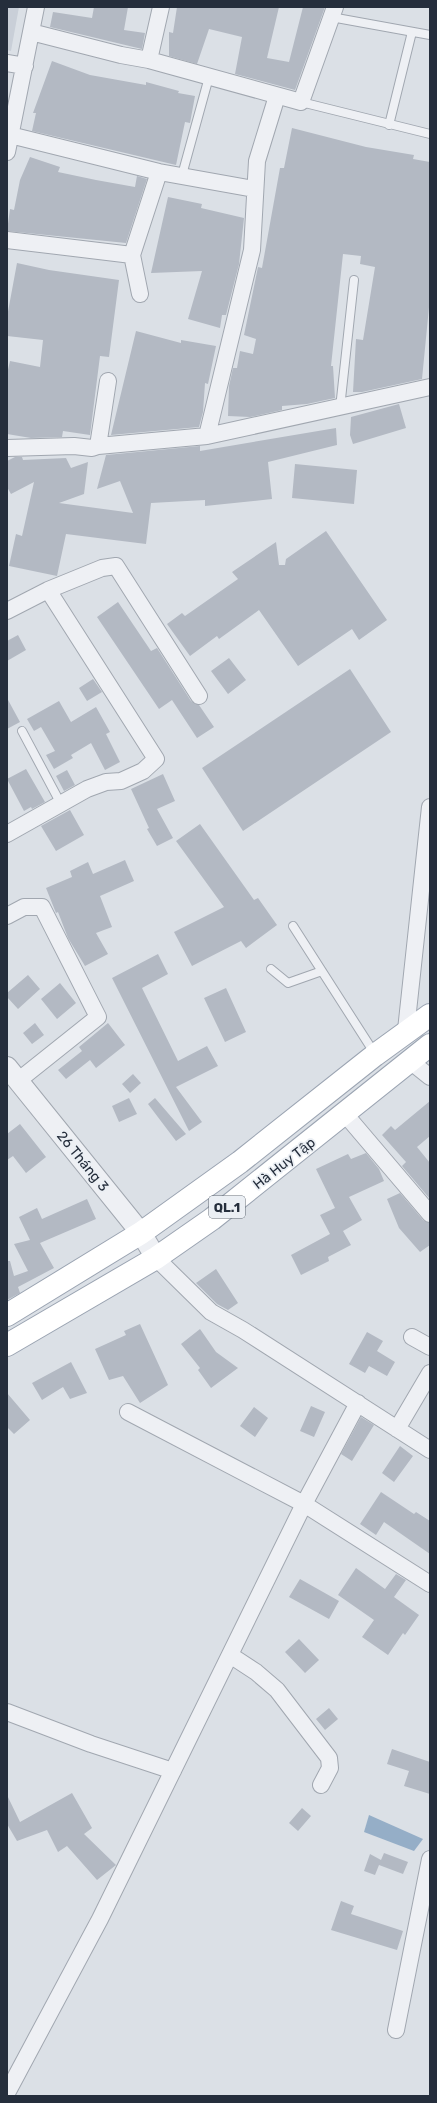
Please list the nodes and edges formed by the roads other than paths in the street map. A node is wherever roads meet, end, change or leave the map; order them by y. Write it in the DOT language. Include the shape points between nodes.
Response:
graph roads {
  1 [pos="36,7"];
  2 [pos="161,7"];
  3 [pos="333,12"];
  4 [pos="31,32"];
  5 [pos="412,32"];
  6 [pos="430,36"];
  7 [pos="149,60"];
  8 [pos="7,63"];
  9 [pos="25,66"];
  10 [pos="209,77"];
  11 [pos="277,96"];
  12 [pos="302,102"];
  13 [pos="389,125"];
  14 [pos="430,134"];
  15 [pos="10,136"];
  16 [pos="7,152"];
  17 [pos="159,172"];
  18 [pos="182,175"];
  19 [pos="254,189"];
  20 [pos="7,240"];
  21 [pos="132,256"];
  22 [pos="354,280"];
  23 [pos="140,294"];
  24 [pos="108,381"];
  25 [pos="430,387"];
  26 [pos="340,408"];
  27 [pos="207,436"];
  28 [pos="98,446"];
  29 [pos="7,448"];
  30 [pos="48,590"];
  31 [pos="7,611"];
  32 [pos="199,696"];
  33 [pos="22,731"];
  34 [pos="61,804"];
  35 [pos="430,807"];
  36 [pos="7,834"];
  37 [pos="7,916"];
  38 [pos="293,926"];
  39 [pos="271,969"];
  40 [pos="322,971"];
  41 [pos="430,1015"];
  42 [pos="406,1030"];
  43 [pos="430,1045"];
  44 [pos="375,1054"];
  45 [pos="410,1061"];
  46 [pos="13,1074"];
  47 [pos="430,1077"];
  48 [pos="345,1114"];
  49 [pos="430,1214"];
  50 [pos="141,1233"];
  51 [pos="156,1258"];
  52 [pos="7,1315"];
  53 [pos="412,1337"];
  54 [pos="7,1345"];
  55 [pos="430,1347"];
  56 [pos="430,1373"];
  57 [pos="358,1403"];
  58 [pos="128,1412"];
  59 [pos="397,1429"];
  60 [pos="430,1450"];
  61 [pos="304,1504"];
  62 [pos="430,1584"];
  63 [pos="230,1655"];
  64 [pos="7,1712"];
  65 [pos="173,1772"];
  66 [pos="321,1785"];
  67 [pos="430,1858"];
  68 [pos="396,2030"];
  69 [pos="7,2093"];
  1 -- 4 [label="street"];
  2 -- 7 [label="street"];
  3 -- 5 [label="lane"];
  3 -- 12 [label="street"];
  4 -- 7 [label="street"];
  4 -- 9 [label="street"];
  5 -- 6 [label="lane"];
  5 -- 13 [label="lane"];
  7 -- 10 [label="street"];
  8 -- 9 [label="street"];
  9 -- 15 [label="street"];
  10 -- 11 [label="street"];
  10 -- 18 [label="lane"];
  11 -- 12 [label="street"];
  11 -- 19 [label="street" via="257,161"];
  12 -- 13 [label="lane"];
  13 -- 14 [label="lane"];
  15 -- 16 [label="street"];
  15 -- 17 [label="street"];
  17 -- 18 [label="street"];
  17 -- 21 [label="street"];
  18 -- 19 [label="street"];
  19 -- 27 [label="street" via="252,250"];
  20 -- 21 [label="street"];
  21 -- 23 [label="street"];
  22 -- 26 [label="lane"];
  24 -- 28 [label="street"];
  25 -- 26 [label="street"];
  26 -- 27 [label="street"];
  27 -- 28 [label="street"];
  28 -- 29 [label="street"];
  30 -- 31 [label="street"];
  30 -- 32 [label="street" via="102,568 116,566"];
  30 -- 34 [label="street" via="156,759 143,771 87,789"];
  33 -- 34 [label="lane"];
  34 -- 36 [label="street"];
  35 -- 42 [label="street"];
  37 -- 46 [label="street" via="24,907 42,907 98,1017"];
  38 -- 40 [label="lane"];
  39 -- 40 [label="lane" via="288,983"];
  40 -- 44 [label="lane"];
  41 -- 42 [label="main road, Hà Huy Tập / QL.1"];
  42 -- 44 [label="main road, Hà Huy Tập / QL.1"];
  43 -- 45 [label="main road, Hà Huy Tập / QL.1"];
  44 -- 50 [label="main road, Hà Huy Tập / QL.1" via="240,1162"];
  45 -- 47 [label="street"];
  45 -- 48 [label="main road, Hà Huy Tập / QL.1"];
  46 -- 50 [label="street, 26 Tháng 3"];
  48 -- 49 [label="street"];
  48 -- 51 [label="main road, Hà Huy Tập / QL.1" via="212,1219"];
  50 -- 51 [label="street, 26 Tháng 3"];
  50 -- 52 [label="main road, Hà Huy Tập / QL.1"];
  51 -- 54 [label="main road, Hà Huy Tập / QL.1"];
  51 -- 57 [label="street" via="211,1312"];
  53 -- 55 [label="street"];
  56 -- 59 [label="street"];
  57 -- 59 [label="street"];
  57 -- 61 [label="street"];
  58 -- 61 [label="street"];
  59 -- 60 [label="street"];
  61 -- 62 [label="street"];
  61 -- 63 [label="street"];
  63 -- 65 [label="street"];
  63 -- 66 [label="street" via="277,1690 329,1758 330,1768"];
  64 -- 65 [label="street"];
  65 -- 69 [label="street" via="100,1919"];
  67 -- 68 [label="street"];
}
